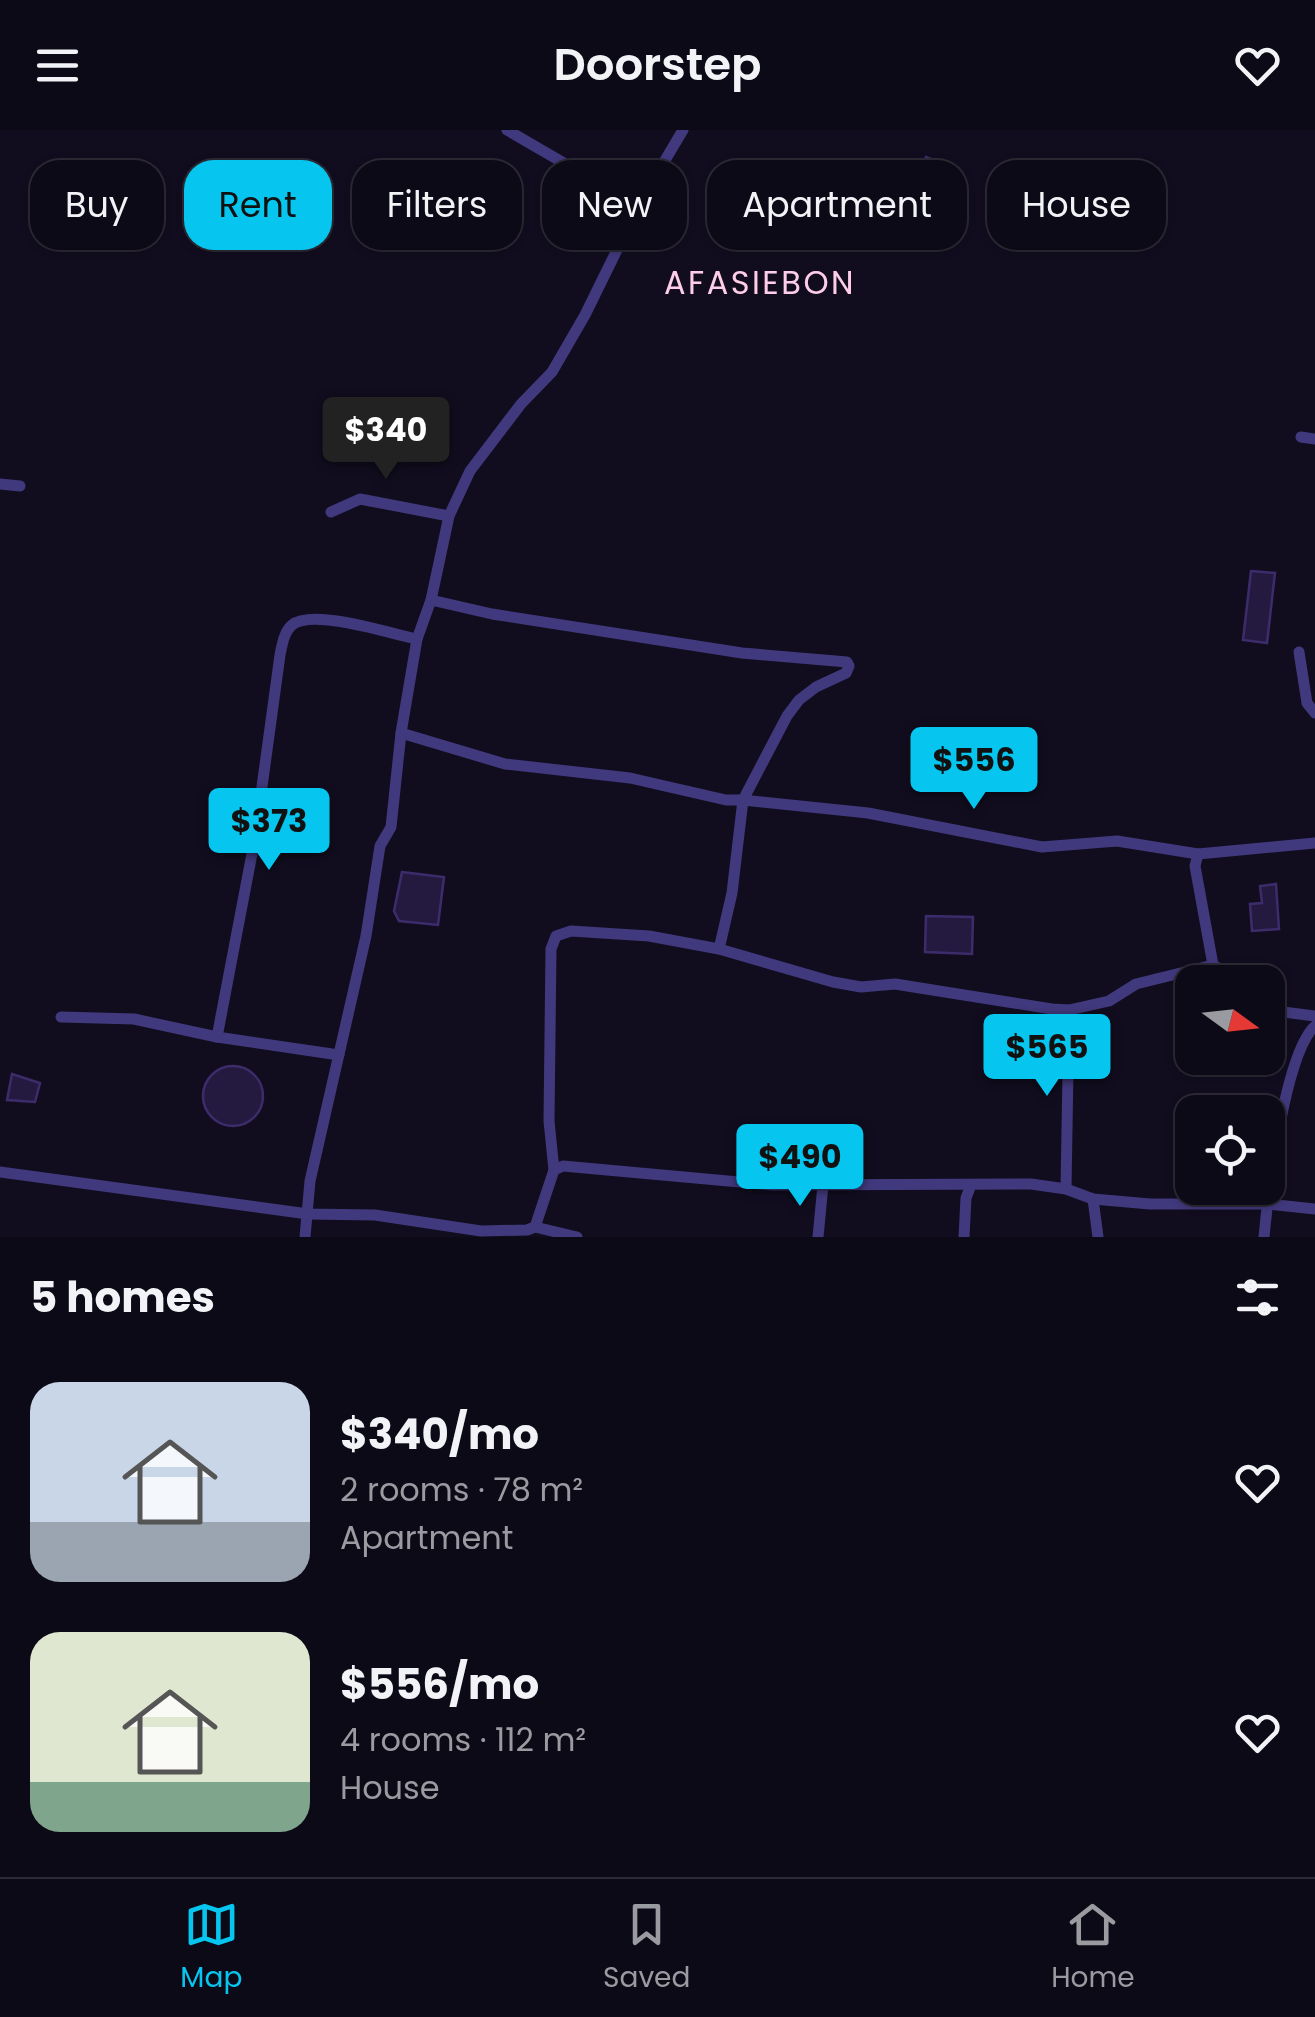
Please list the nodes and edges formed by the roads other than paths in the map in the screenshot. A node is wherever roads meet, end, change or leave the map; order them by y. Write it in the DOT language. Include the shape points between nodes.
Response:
graph roads {
  1 [pos="508,130"];
  2 [pos="683,130"];
  3 [pos="559,160"];
  4 [pos="665,160"];
  5 [pos="617,250"];
  6 [pos="1301,437"];
  7 [pos="1315,439"];
  8 [pos="0,484"];
  9 [pos="20,486"];
  10 [pos="331,512"];
  11 [pos="449,516"];
  12 [pos="431,600"];
  13 [pos="418,640"];
  14 [pos="1298,652"];
  15 [pos="1315,713"];
  16 [pos="401,733"];
  17 [pos="743,800"];
  18 [pos="1315,844"];
  19 [pos="1198,854"];
  20 [pos="719,949"];
  21 [pos="1213,965"];
  22 [pos="1175,974"];
  23 [pos="1069,1010"];
  24 [pos="1285,1012"];
  25 [pos="1315,1016"];
  26 [pos="60,1017"];
  27 [pos="1315,1026"];
  28 [pos="217,1037"];
  29 [pos="339,1055"];
  30 [pos="1285,1110"];
  31 [pos="554,1170"];
  32 [pos="0,1172"];
  33 [pos="823,1185"];
  34 [pos="971,1185"];
  35 [pos="1066,1189"];
  36 [pos="1093,1199"];
  37 [pos="1175,1204"];
  38 [pos="1194,1205"];
  39 [pos="1239,1205"];
  40 [pos="1267,1205"];
  41 [pos="1279,1205"];
  42 [pos="1315,1208"];
  43 [pos="308,1214"];
  44 [pos="535,1227"];
  45 [pos="480,1234"];
  46 [pos="305,1237"];
  47 [pos="576,1237"];
  48 [pos="818,1237"];
  49 [pos="964,1237"];
  50 [pos="1098,1237"];
  51 [pos="1264,1237"];
  1 -- 3 [label="street"];
  2 -- 4 [label="street"];
  5 -- 11 [label="street" via="552,372 470,471"];
  6 -- 7 [label="street"];
  8 -- 9 [label="street"];
  10 -- 11 [label="street" via="360,500"];
  11 -- 12 [label="street"];
  12 -- 13 [label="street"];
  12 -- 17 [label="street" via="742,653 847,662 846,673 816,687 787,716"];
  13 -- 16 [label="street"];
  13 -- 28 [label="street" via="308,619 284,636"];
  14 -- 15 [label="street" via="1307,703"];
  16 -- 17 [label="street" via="505,764"];
  16 -- 29 [label="street" via="391,827 380,846"];
  17 -- 19 [label="street" via="868,813 1042,847 1117,841"];
  17 -- 20 [label="street"];
  18 -- 19 [label="street"];
  19 -- 21 [label="street"];
  20 -- 23 [label="street" via="833,982 895,984"];
  20 -- 31 [label="street" via="649,936 556,936 550,949"];
  22 -- 23 [label="street"];
  23 -- 35 [label="street"];
  24 -- 25 [label="street"];
  26 -- 28 [label="street" via="134,1019"];
  27 -- 30 [label="street" via="1302,1040"];
  28 -- 29 [label="street"];
  29 -- 43 [label="street"];
  31 -- 33 [label="street"];
  31 -- 44 [label="street"];
  32 -- 43 [label="street"];
  33 -- 34 [label="street"];
  33 -- 48 [label="street"];
  34 -- 35 [label="street"];
  34 -- 49 [label="street"];
  35 -- 36 [label="street"];
  36 -- 37 [label="street"];
  36 -- 50 [label="street"];
  38 -- 39 [label="street"];
  40 -- 51 [label="street"];
  41 -- 42 [label="street"];
  43 -- 45 [label="street" via="375,1216"];
  43 -- 46 [label="street"];
  44 -- 45 [label="street"];
  44 -- 47 [label="street"];
}
